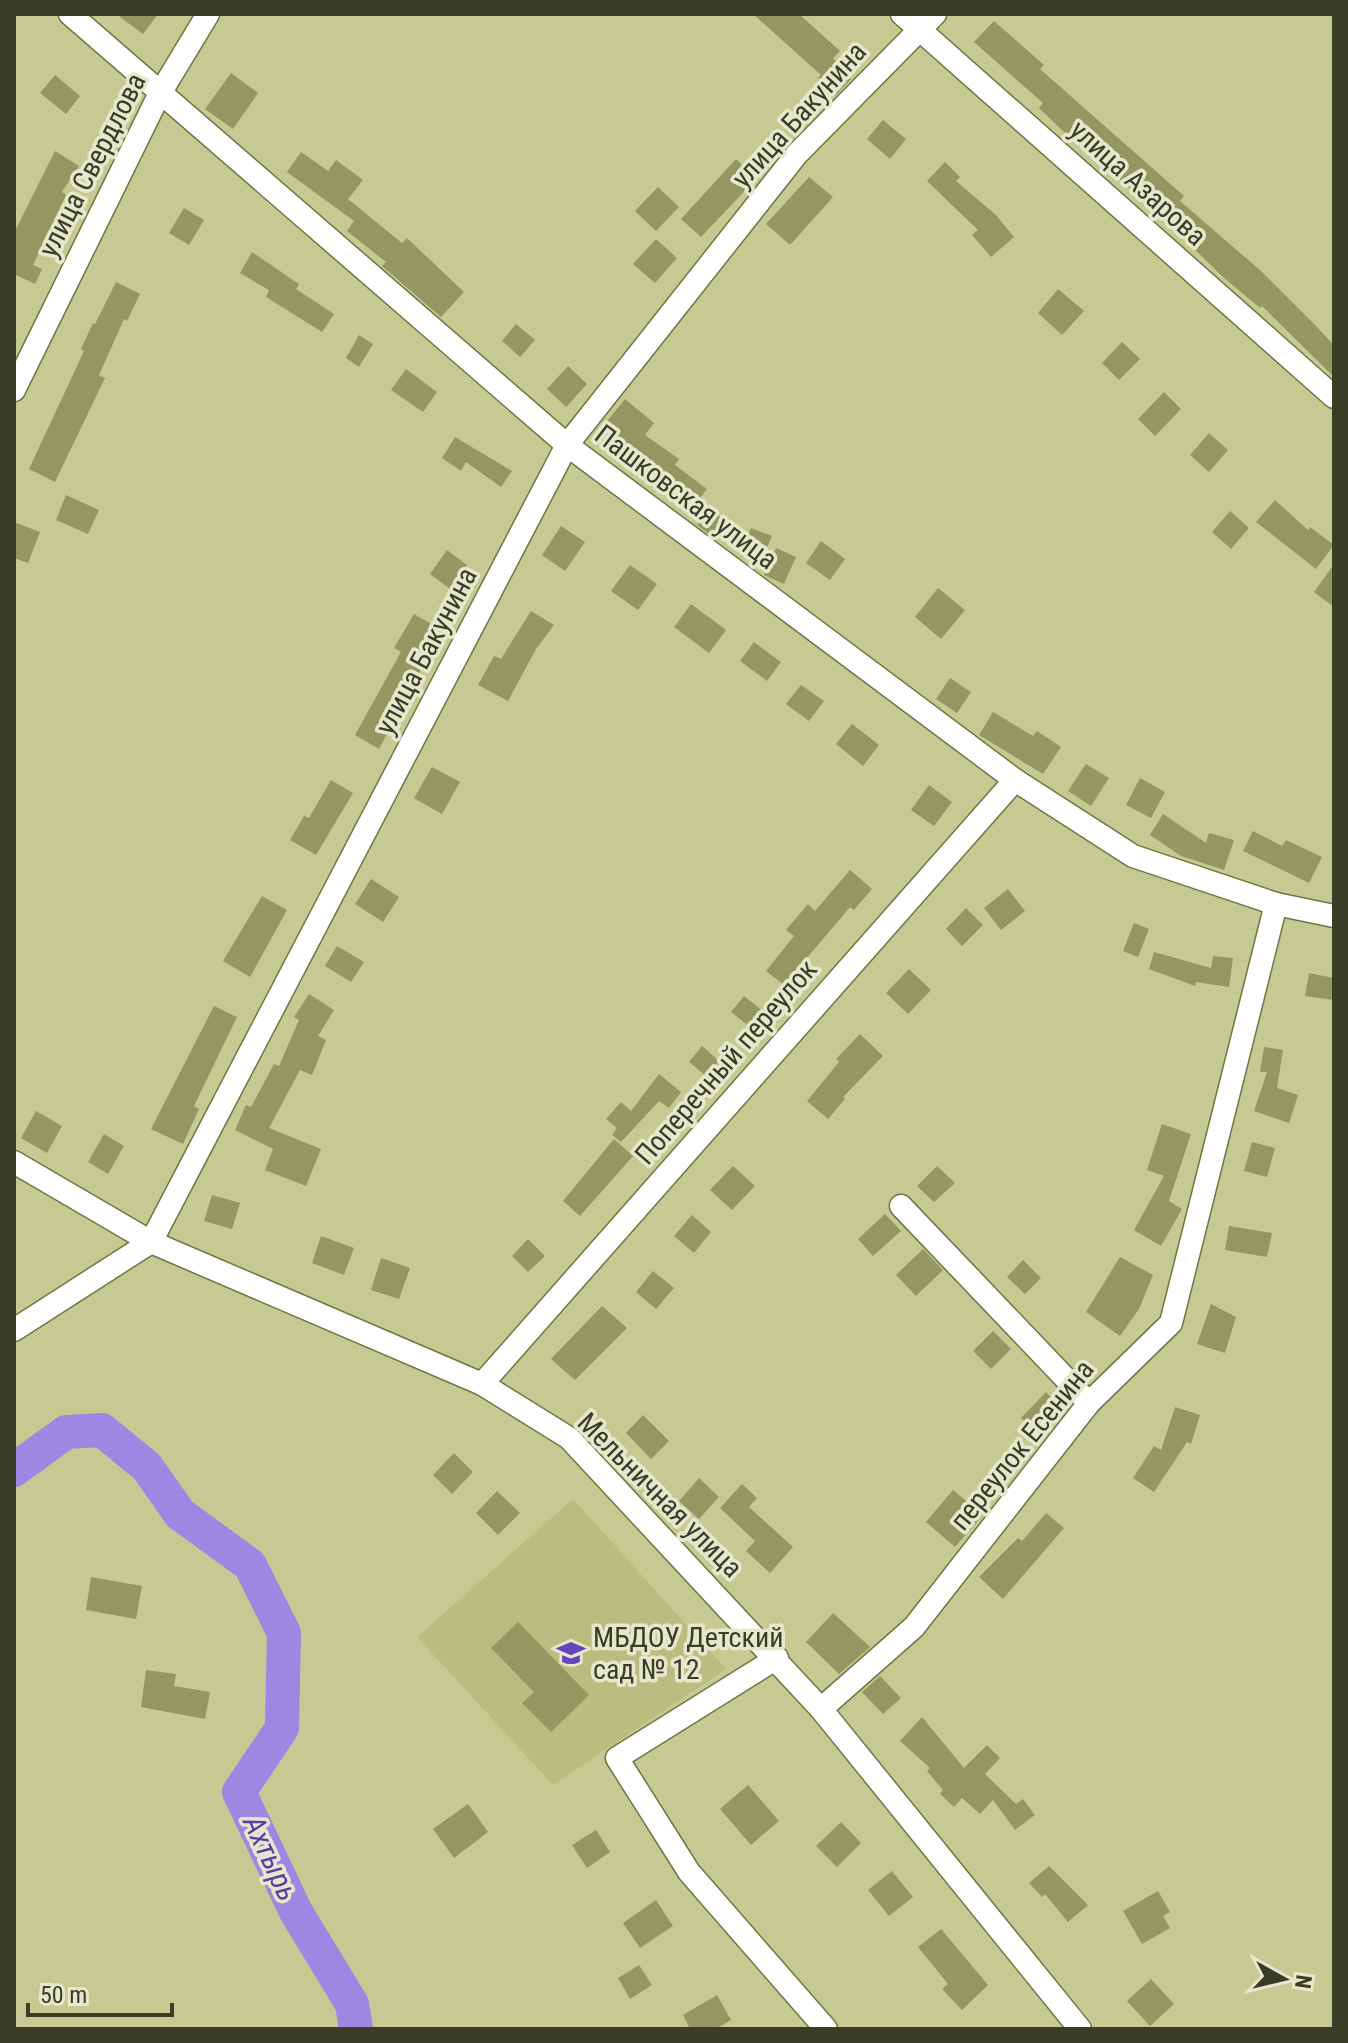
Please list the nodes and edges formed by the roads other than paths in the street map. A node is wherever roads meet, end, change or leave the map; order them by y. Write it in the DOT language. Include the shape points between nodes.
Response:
graph roads {
  1 [pos="70,14"];
  2 [pos="208,14"];
  3 [pos="902,14"];
  4 [pos="927,22"];
  5 [pos="159,95"];
  6 [pos="14,390"];
  7 [pos="1334,397"];
  8 [pos="567,445"];
  9 [pos="1015,780"];
  10 [pos="1276,904"];
  11 [pos="1334,916"];
  12 [pos="14,1162"];
  13 [pos="901,1206"];
  14 [pos="151,1242"];
  15 [pos="14,1330"];
  16 [pos="482,1384"];
  17 [pos="1089,1403"];
  18 [pos="777,1658"];
  19 [pos="821,1709"];
  20 [pos="826,2029"];
  21 [pos="1080,2029"];
  1 -- 5 [label="street, Пашковская улица"];
  2 -- 5 [label="street, улица Свердлова"];
  3 -- 4 [label="street, улица Азарова"];
  4 -- 7 [label="street, улица Азарова"];
  4 -- 8 [label="street, улица Бакунина" via="797,154"];
  5 -- 6 [label="street, улица Свердлова"];
  5 -- 8 [label="street, Пашковская улица"];
  8 -- 9 [label="street, Пашковская улица"];
  8 -- 14 [label="street, улица Бакунина"];
  9 -- 10 [label="street, Пашковская улица" via="1133,856"];
  9 -- 16 [label="street, Поперечный переулок"];
  10 -- 11 [label="street, Пашковская улица"];
  10 -- 17 [label="street, переулок Есенина" via="1171,1323"];
  12 -- 14 [label="street, Мельничная улица"];
  13 -- 17 [label="street"];
  14 -- 15 [label="street, улица Бакунина"];
  14 -- 16 [label="street, Мельничная улица"];
  16 -- 18 [label="street, Мельничная улица" via="569,1438"];
  17 -- 19 [label="street, переулок Есенина" via="914,1627"];
  18 -- 19 [label="street, Мельничная улица"];
  18 -- 20 [label="street" via="617,1758 689,1872"];
  19 -- 21 [label="street, Мельничная улица"];
}
